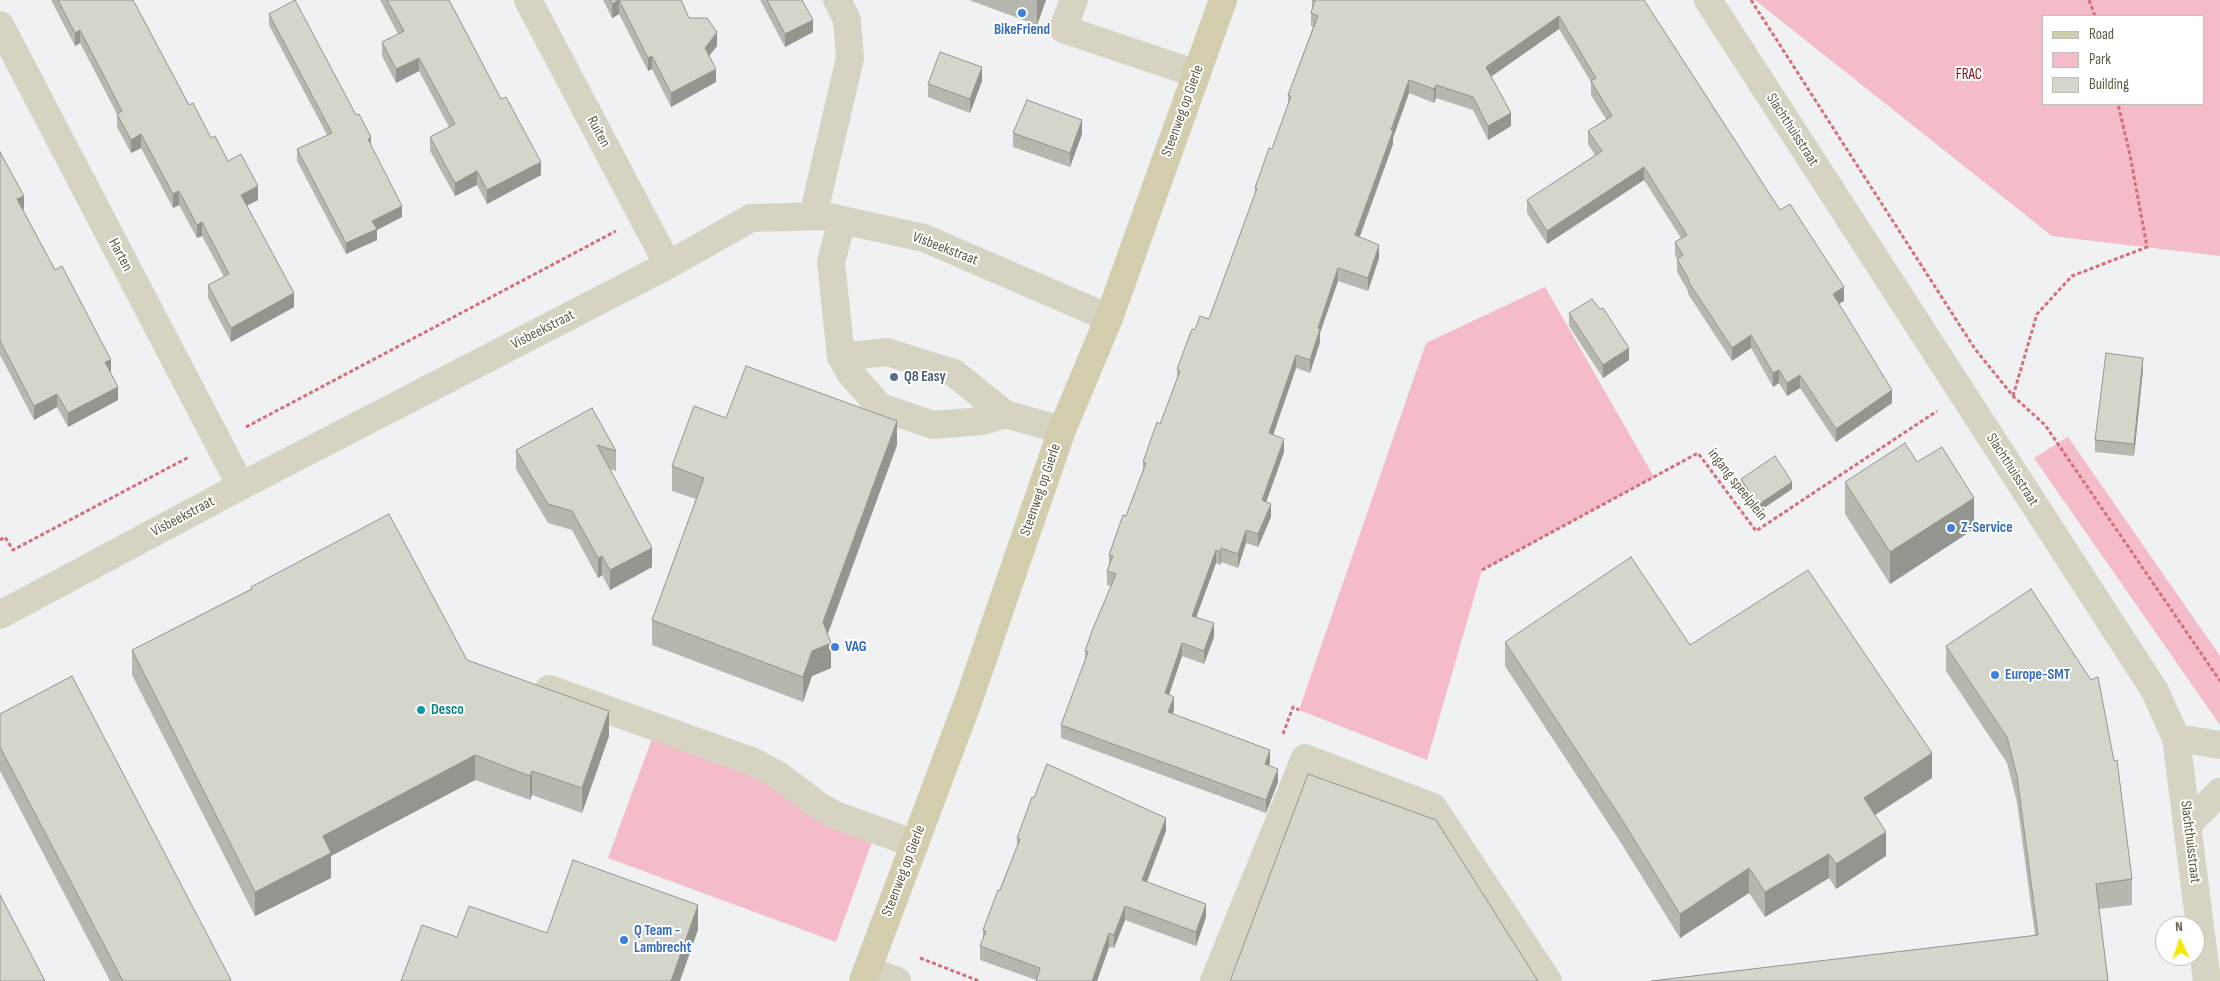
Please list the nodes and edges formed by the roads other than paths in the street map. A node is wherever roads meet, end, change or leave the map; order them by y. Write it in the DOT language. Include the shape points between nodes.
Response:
graph roads {
  1 [pos="528,0"];
  2 [pos="837,0"];
  3 [pos="1074,0"];
  4 [pos="1223,0"];
  5 [pos="1708,0"];
  6 [pos="0,25"];
  7 [pos="1197,74"];
  8 [pos="813,216"];
  9 [pos="842,220"];
  10 [pos="668,265"];
  11 [pos="1109,318"];
  12 [pos="841,357"];
  13 [pos="1005,414"];
  14 [pos="1062,430"];
  15 [pos="241,486"];
  16 [pos="0,615"];
  17 [pos="549,689"];
  18 [pos="2176,738"];
  19 [pos="2220,745"];
  20 [pos="2220,792"];
  21 [pos="2188,824"];
  22 [pos="914,844"];
  23 [pos="865,975"];
  24 [pos="897,981"];
  25 [pos="1214,981"];
  26 [pos="1548,981"];
  27 [pos="2207,981"];
  1 -- 10 [label="street, Ruiten"];
  2 -- 8 [label="street" via="847,20 850,58"];
  3 -- 7 [label="street" via="1063,28"];
  4 -- 7 [label="main road, Steenweg op Gierle"];
  5 -- 18 [label="street, Slachthuisstraat" via="2155,691"];
  6 -- 15 [label="street, Harten"];
  7 -- 11 [label="main road, Steenweg op Gierle"];
  8 -- 9 [label="street, Visbeekstraat"];
  8 -- 10 [label="street, Visbeekstraat" via="751,218"];
  9 -- 11 [label="street, Visbeekstraat" via="924,238"];
  9 -- 12 [label="street" via="831,262"];
  10 -- 15 [label="street, Visbeekstraat"];
  11 -- 14 [label="main road, Steenweg op Gierle"];
  12 -- 13 [label="street" via="887,352 954,373"];
  12 -- 13 [label="street" via="851,374 880,407 933,425"];
  13 -- 14 [label="street"];
  14 -- 22 [label="main road, Steenweg op Gierle" via="969,700"];
  15 -- 16 [label="street, Visbeekstraat"];
  17 -- 22 [label="street" via="754,762 835,815"];
  18 -- 19 [label="street"];
  18 -- 21 [label="street, Slachthuisstraat"];
  20 -- 21 [label="street"];
  21 -- 27 [label="street, Slachthuisstraat"];
  22 -- 23 [label="main road, Steenweg op Gierle"];
  23 -- 24 [label="street"];
  25 -- 26 [label="street" via="1305,758 1433,807"];
}
